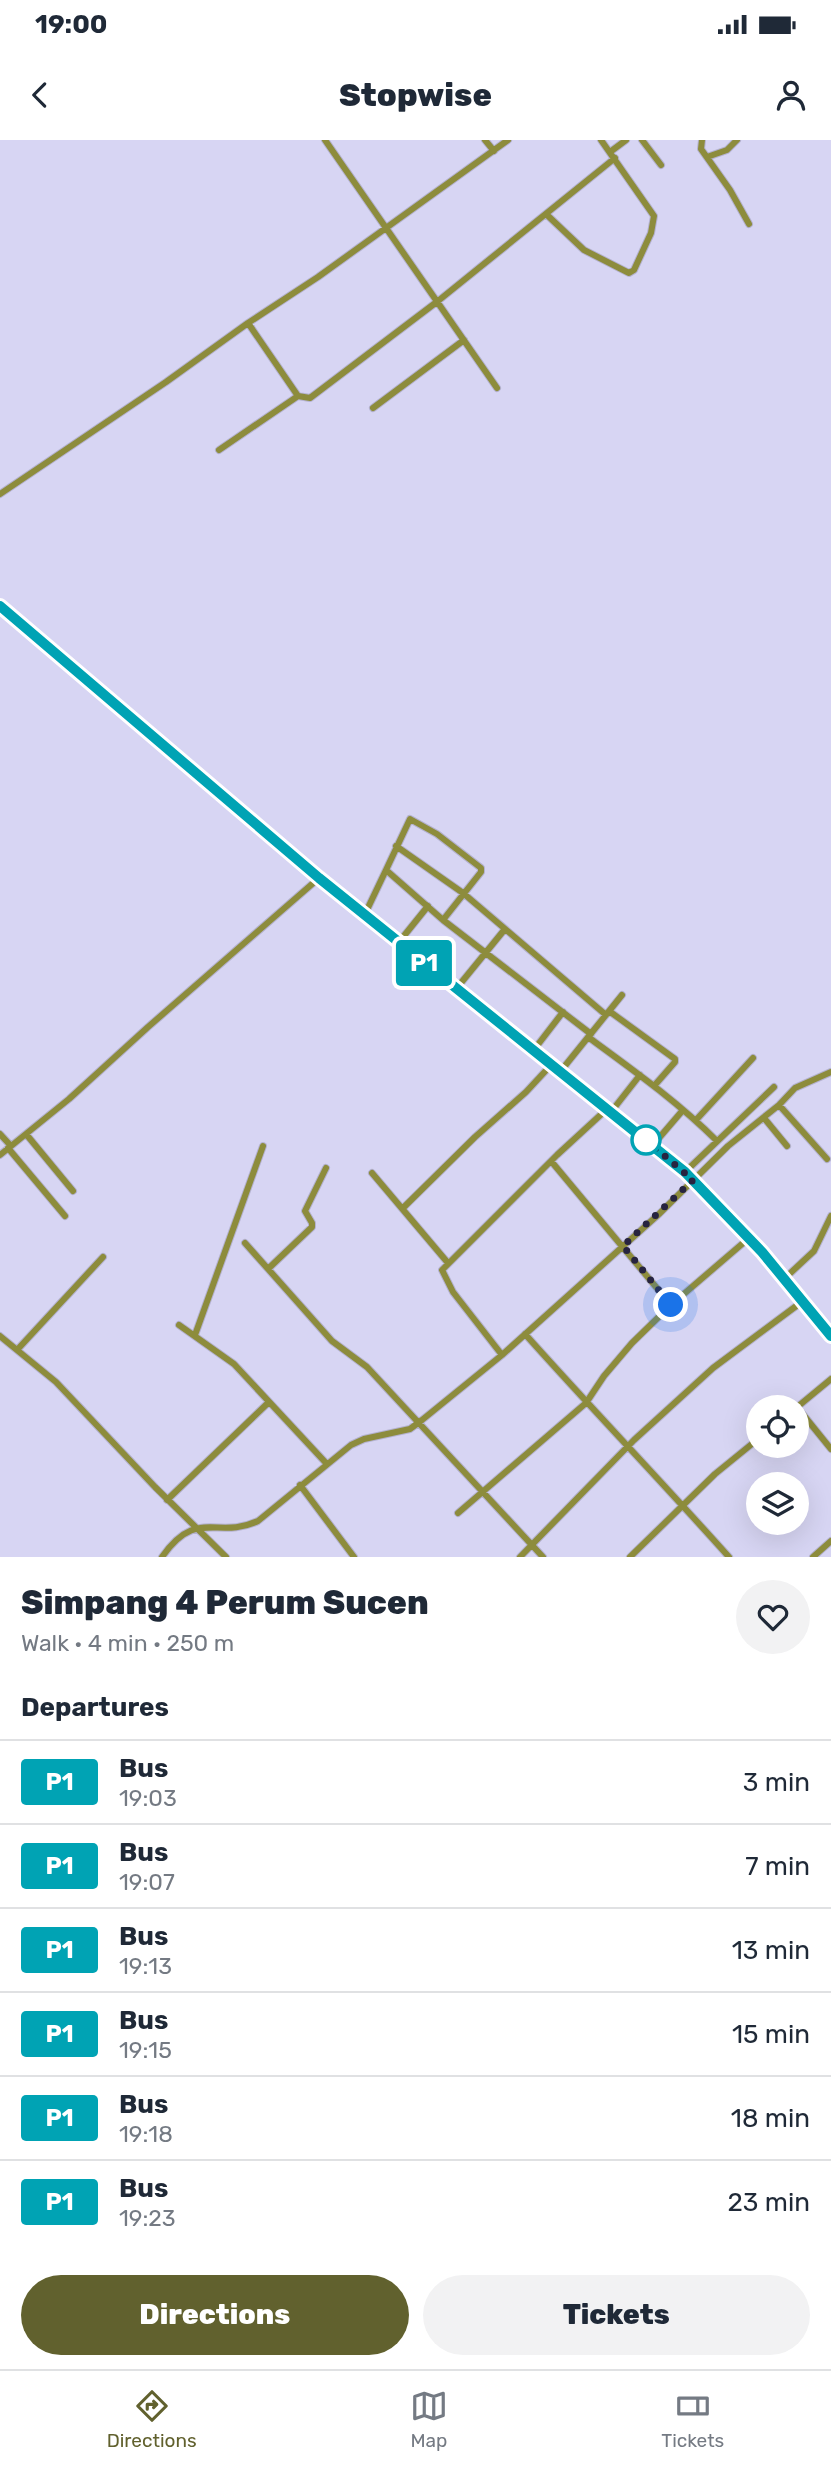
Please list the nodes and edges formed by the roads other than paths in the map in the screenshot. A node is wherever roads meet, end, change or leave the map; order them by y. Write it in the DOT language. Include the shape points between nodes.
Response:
graph roads {
  1 [pos="325,140"];
  2 [pos="485,140"];
  3 [pos="508,140"];
  4 [pos="601,140"];
  5 [pos="626,140"];
  6 [pos="642,140"];
  7 [pos="702,140"];
  8 [pos="737,140"];
  9 [pos="494,151"];
  10 [pos="613,155"];
  11 [pos="708,157"];
  12 [pos="661,165"];
  13 [pos="546,214"];
  14 [pos="749,225"];
  15 [pos="385,227"];
  16 [pos="438,301"];
  17 [pos="248,323"];
  18 [pos="464,340"];
  19 [pos="497,388"];
  20 [pos="298,396"];
  21 [pos="373,408"];
  22 [pos="219,450"];
  23 [pos="0,494"];
  24 [pos="0,606"];
  25 [pos="396,846"];
  26 [pos="386,870"];
  27 [pos="319,878"];
  28 [pos="463,893"];
  29 [pos="428,906"];
  30 [pos="365,914"];
  31 [pos="443,920"];
  32 [pos="505,929"];
  33 [pos="399,942"];
  34 [pos="485,953"];
  35 [pos="456,989"];
  36 [pos="622,995"];
  37 [pos="563,1012"];
  38 [pos="608,1013"];
  39 [pos="589,1035"];
  40 [pos="533,1051"];
  41 [pos="753,1058"];
  42 [pos="551,1065"];
  43 [pos="560,1072"];
  44 [pos="831,1072"];
  45 [pos="640,1075"];
  46 [pos="654,1086"];
  47 [pos="774,1087"];
  48 [pos="779,1105"];
  49 [pos="683,1110"];
  50 [pos="609,1111"];
  51 [pos="764,1118"];
  52 [pos="696,1120"];
  53 [pos="0,1134"];
  54 [pos="26,1134"];
  55 [pos="718,1141"];
  56 [pos="653,1145"];
  57 [pos="263,1146"];
  58 [pos="787,1146"];
  59 [pos="10,1147"];
  60 [pos="0,1155"];
  61 [pos="827,1159"];
  62 [pos="551,1161"];
  63 [pos="326,1168"];
  64 [pos="372,1173"];
  65 [pos="689,1176"];
  66 [pos="73,1191"];
  67 [pos="403,1208"];
  68 [pos="65,1216"];
  69 [pos="831,1216"];
  70 [pos="749,1238"];
  71 [pos="245,1243"];
  72 [pos="623,1246"];
  73 [pos="103,1257"];
  74 [pos="448,1263"];
  75 [pos="269,1268"];
  76 [pos="784,1279"];
  77 [pos="803,1301"];
  78 [pos="671,1305"];
  79 [pos="179,1325"];
  80 [pos="525,1334"];
  81 [pos="195,1335"];
  82 [pos="0,1336"];
  83 [pos="831,1336"];
  84 [pos="17,1350"];
  85 [pos="502,1355"];
  86 [pos="831,1379"];
  87 [pos="809,1397"];
  88 [pos="269,1402"];
  89 [pos="586,1403"];
  90 [pos="809,1421"];
  91 [pos="418,1423"];
  92 [pos="627,1447"];
  93 [pos="831,1448"];
  94 [pos="746,1449"];
  95 [pos="326,1463"];
  96 [pos="300,1485"];
  97 [pos="482,1492"];
  98 [pos="167,1500"];
  99 [pos="682,1505"];
  100 [pos="458,1513"];
  101 [pos="195,1528"];
  102 [pos="831,1541"];
  103 [pos="532,1545"];
  104 [pos="162,1557"];
  105 [pos="226,1557"];
  106 [pos="354,1557"];
  107 [pos="520,1557"];
  108 [pos="543,1557"];
  109 [pos="630,1557"];
  110 [pos="729,1557"];
  111 [pos="813,1557"];
  1 -- 15 [label="street"];
  2 -- 9 [label="street"];
  3 -- 9 [label="street"];
  4 -- 10 [label="street"];
  5 -- 10 [label="street"];
  6 -- 12 [label="street"];
  7 -- 11 [label="street" via="701,149"];
  8 -- 11 [label="street" via="727,150"];
  9 -- 15 [label="street"];
  10 -- 13 [label="street"];
  10 -- 13 [label="street" via="654,216 634,270 629,273 584,250"];
  11 -- 14 [label="street"];
  13 -- 16 [label="street"];
  15 -- 16 [label="street"];
  15 -- 17 [label="street"];
  16 -- 18 [label="street"];
  16 -- 20 [label="street" via="310,398"];
  17 -- 20 [label="street"];
  17 -- 23 [label="street"];
  18 -- 19 [label="street"];
  18 -- 21 [label="street"];
  20 -- 22 [label="street"];
  24 -- 27 [label="main road"];
  25 -- 26 [label="street"];
  25 -- 28 [label="street"];
  25 -- 28 [label="street" via="410,819 437,834 481,868"];
  26 -- 29 [label="street"];
  26 -- 30 [label="street"];
  27 -- 30 [label="main road"];
  27 -- 54 [label="street"];
  28 -- 31 [label="street"];
  28 -- 32 [label="street"];
  29 -- 31 [label="street"];
  29 -- 33 [label="street"];
  30 -- 33 [label="main road"];
  31 -- 34 [label="street"];
  32 -- 34 [label="street"];
  32 -- 38 [label="street"];
  33 -- 35 [label="main road"];
  34 -- 35 [label="street"];
  34 -- 37 [label="street"];
  35 -- 40 [label="main road"];
  36 -- 38 [label="street"];
  37 -- 39 [label="street"];
  37 -- 40 [label="street"];
  38 -- 39 [label="street"];
  38 -- 46 [label="street" via="676,1060"];
  39 -- 43 [label="street"];
  39 -- 45 [label="street"];
  40 -- 42 [label="main road"];
  41 -- 52 [label="street"];
  42 -- 43 [label="main road"];
  42 -- 67 [label="street"];
  43 -- 50 [label="main road"];
  44 -- 48 [label="street" via="795,1088"];
  45 -- 46 [label="street"];
  45 -- 50 [label="street"];
  46 -- 49 [label="street"];
  47 -- 55 [label="street"];
  48 -- 51 [label="street"];
  48 -- 61 [label="street"];
  49 -- 52 [label="street"];
  49 -- 56 [label="street"];
  50 -- 56 [label="main road"];
  50 -- 62 [label="street"];
  51 -- 58 [label="street"];
  51 -- 65 [label="street"];
  52 -- 55 [label="street"];
  53 -- 59 [label="street"];
  54 -- 59 [label="street"];
  54 -- 66 [label="street"];
  55 -- 65 [label="street"];
  56 -- 65 [label="main road"];
  57 -- 81 [label="street"];
  59 -- 60 [label="street"];
  59 -- 68 [label="street"];
  62 -- 72 [label="street"];
  62 -- 74 [label="street"];
  63 -- 75 [label="street" via="306,1210 312,1227"];
  64 -- 67 [label="street"];
  65 -- 70 [label="main road"];
  65 -- 72 [label="street"];
  67 -- 74 [label="street"];
  69 -- 76 [label="street" via="814,1251"];
  70 -- 76 [label="main road"];
  70 -- 78 [label="street"];
  71 -- 75 [label="street"];
  72 -- 78 [label="street"];
  72 -- 80 [label="street"];
  73 -- 84 [label="street"];
  74 -- 85 [label="street" via="442,1270 444,1278"];
  75 -- 91 [label="street" via="332,1341 363,1362"];
  76 -- 77 [label="main road"];
  77 -- 83 [label="main road"];
  77 -- 92 [label="street" via="713,1368"];
  78 -- 89 [label="street" via="621,1354"];
  79 -- 81 [label="street"];
  80 -- 85 [label="street"];
  80 -- 89 [label="street"];
  81 -- 88 [label="street" via="234,1364"];
  82 -- 84 [label="street"];
  84 -- 98 [label="street" via="56,1382"];
  85 -- 91 [label="street"];
  86 -- 87 [label="street"];
  88 -- 95 [label="street"];
  88 -- 98 [label="street"];
  89 -- 92 [label="street"];
  89 -- 97 [label="street"];
  90 -- 93 [label="street"];
  91 -- 95 [label="street" via="398,1433 364,1439"];
  91 -- 97 [label="street"];
  92 -- 99 [label="street"];
  92 -- 103 [label="street"];
  94 -- 99 [label="street"];
  95 -- 96 [label="street"];
  96 -- 101 [label="street" via="246,1526"];
  96 -- 106 [label="street"];
  97 -- 100 [label="street"];
  97 -- 103 [label="street"];
  98 -- 101 [label="street"];
  99 -- 109 [label="street"];
  99 -- 110 [label="street"];
  101 -- 104 [label="street"];
  101 -- 105 [label="street"];
  102 -- 111 [label="street"];
  103 -- 107 [label="street"];
  103 -- 108 [label="street"];
}
